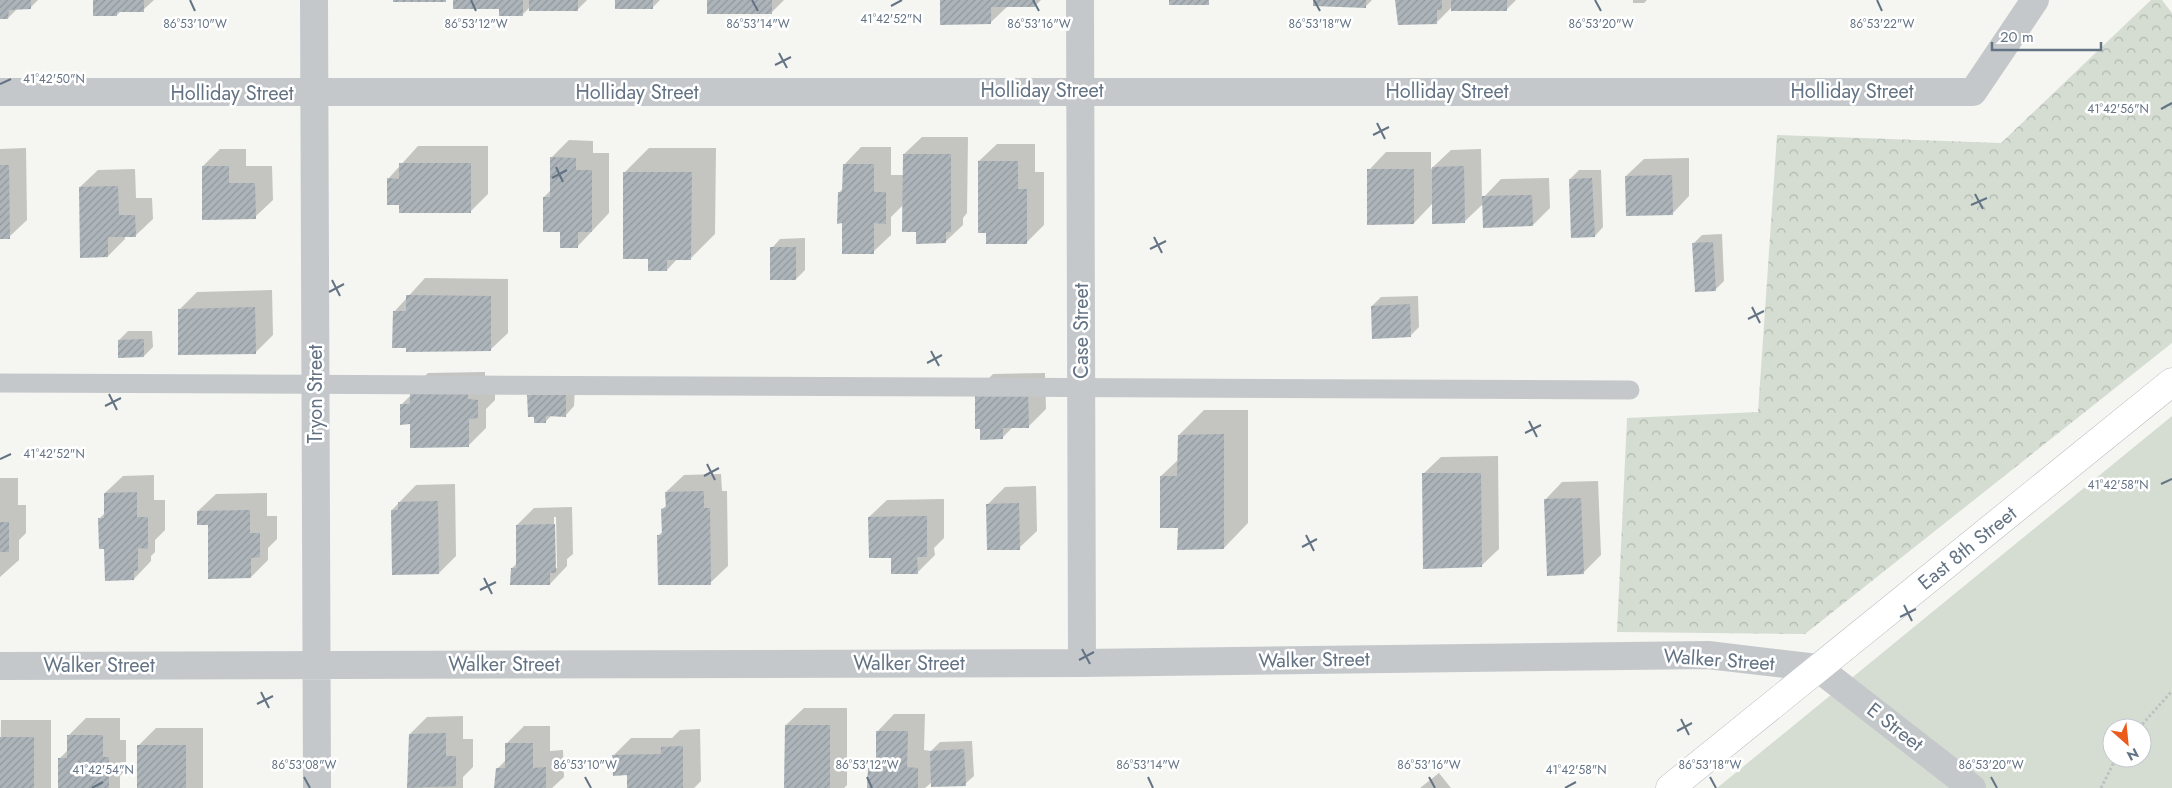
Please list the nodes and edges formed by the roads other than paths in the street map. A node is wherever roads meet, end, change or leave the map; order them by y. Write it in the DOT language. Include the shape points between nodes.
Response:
graph roads {
  1 [pos="314,0"];
  2 [pos="1080,0"];
  3 [pos="2035,0"];
  4 [pos="1081,90"];
  5 [pos="0,92"];
  6 [pos="314,93"];
  7 [pos="2172,382"];
  8 [pos="0,383"];
  9 [pos="315,384"];
  10 [pos="1081,388"];
  11 [pos="1630,390"];
  12 [pos="1082,663"];
  13 [pos="317,664"];
  14 [pos="0,666"];
  15 [pos="1818,668"];
  16 [pos="317,788"];
  17 [pos="1670,788"];
  18 [pos="1972,788"];
  1 -- 6 [label="street, Tryon Street"];
  2 -- 4 [label="street, Case Street"];
  3 -- 4 [label="street, Holliday Street" via="1973,92"];
  4 -- 6 [label="street, Holliday Street"];
  4 -- 10 [label="street, Case Street"];
  5 -- 6 [label="street, Holliday Street"];
  6 -- 9 [label="street, Tryon Street"];
  7 -- 15 [label="street, East 8th Street"];
  8 -- 9 [label="lane"];
  9 -- 10 [label="lane"];
  9 -- 13 [label="street, Tryon Street"];
  10 -- 11 [label="lane"];
  10 -- 12 [label="street, Case Street"];
  12 -- 13 [label="street, Walker Street"];
  12 -- 15 [label="street, Walker Street" via="1708,655"];
  13 -- 14 [label="street, Walker Street"];
  13 -- 16 [label="street, Tryon Street"];
  15 -- 17 [label="street, East 8th Street"];
  15 -- 18 [label="street, E Street"];
}
